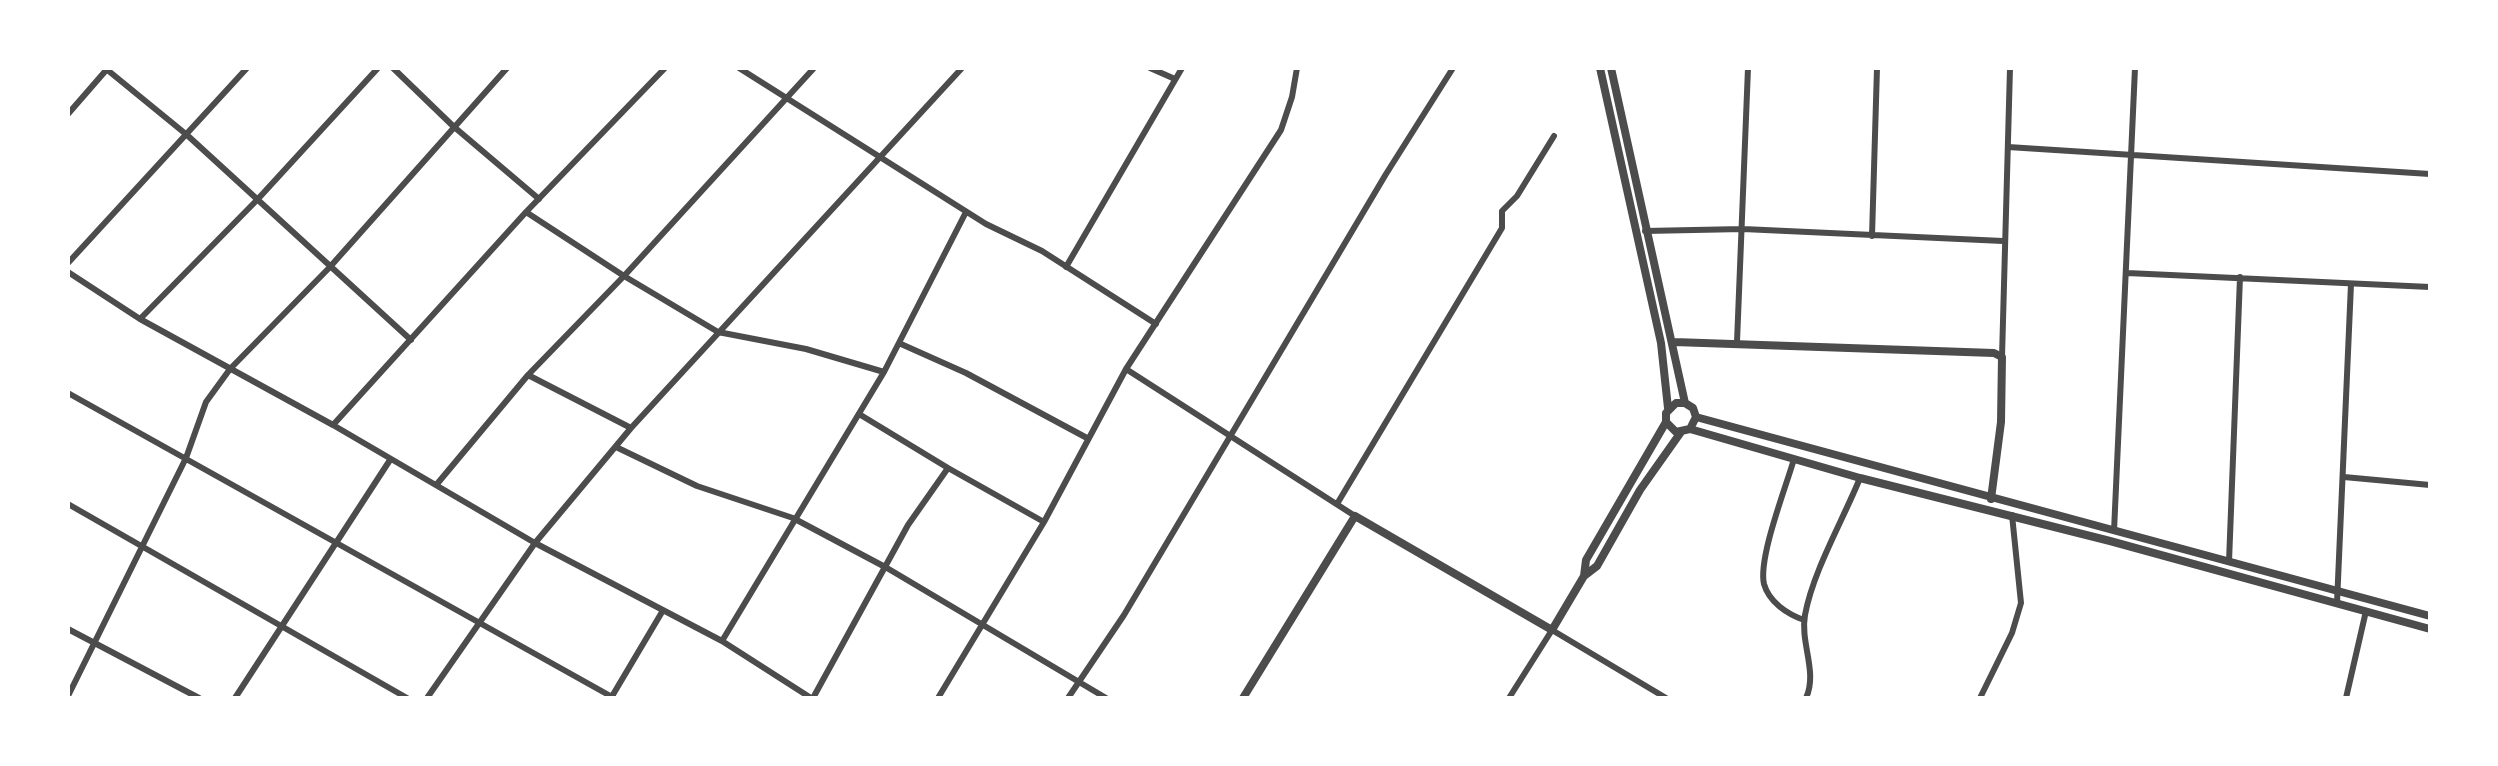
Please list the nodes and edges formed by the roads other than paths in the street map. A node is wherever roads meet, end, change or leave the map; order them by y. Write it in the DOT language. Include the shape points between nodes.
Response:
graph roads {
  1 [pos="107,68"];
  2 [pos="247,68"];
  3 [pos="378,68"];
  4 [pos="393,68"];
  5 [pos="507,68"];
  6 [pos="666,68"];
  7 [pos="739,68"];
  8 [pos="814,68"];
  9 [pos="962,68"];
  10 [pos="1150,68"];
  11 [pos="1182,68"];
  12 [pos="1297,68"];
  13 [pos="1453,68"];
  14 [pos="1600,68"];
  15 [pos="1611,68"];
  16 [pos="1748,68"];
  17 [pos="1876,68"];
  18 [pos="2010,68"];
  19 [pos="2135,68"];
  20 [pos="1175,80"];
  21 [pos="788,99"];
  22 [pos="68,114"];
  23 [pos="453,126"];
  24 [pos="187,135"];
  25 [pos="1554,136"];
  26 [pos="2008,147"];
  27 [pos="881,157"];
  28 [pos="2131,157"];
  29 [pos="2430,174"];
  30 [pos="539,199"];
  31 [pos="258,200"];
  32 [pos="526,212"];
  33 [pos="966,212"];
  34 [pos="1743,229"];
  35 [pos="1647,231"];
  36 [pos="1636,232"];
  37 [pos="1872,236"];
  38 [pos="2004,241"];
  39 [pos="68,263"];
  40 [pos="1066,267"];
  41 [pos="329,268"];
  42 [pos="68,272"];
  43 [pos="2127,273"];
  44 [pos="624,276"];
  45 [pos="2240,277"];
  46 [pos="2351,284"];
  47 [pos="2430,287"];
  48 [pos="140,319"];
  49 [pos="1156,324"];
  50 [pos="718,332"];
  51 [pos="410,340"];
  52 [pos="1674,342"];
  53 [pos="1737,342"];
  54 [pos="900,344"];
  55 [pos="2002,357"];
  56 [pos="230,368"];
  57 [pos="1126,370"];
  58 [pos="884,372"];
  59 [pos="528,375"];
  60 [pos="68,393"];
  61 [pos="1685,402"];
  62 [pos="1668,408"];
  63 [pos="859,414"];
  64 [pos="1696,417"];
  65 [pos="1666,422"];
  66 [pos="333,425"];
  67 [pos="631,428"];
  68 [pos="1685,431"];
  69 [pos="1230,436"];
  70 [pos="1087,438"];
  71 [pos="616,446"];
  72 [pos="186,458"];
  73 [pos="1794,459"];
  74 [pos="390,460"];
  75 [pos="948,468"];
  76 [pos="2344,477"];
  77 [pos="1860,478"];
  78 [pos="437,484"];
  79 [pos="2430,485"];
  80 [pos="1991,499"];
  81 [pos="68,504"];
  82 [pos="1337,504"];
  83 [pos="2012,515"];
  84 [pos="1355,516"];
  85 [pos="793,518"];
  86 [pos="1044,522"];
  87 [pos="2114,531"];
  88 [pos="336,542"];
  89 [pos="535,542"];
  90 [pos="141,548"];
  91 [pos="2229,564"];
  92 [pos="887,568"];
  93 [pos="1584,576"];
  94 [pos="2338,592"];
  95 [pos="2337,604"];
  96 [pos="662,612"];
  97 [pos="2366,612"];
  98 [pos="2430,616"];
  99 [pos="1804,620"];
  100 [pos="482,623"];
  101 [pos="283,625"];
  102 [pos="982,625"];
  103 [pos="68,629"];
  104 [pos="2430,629"];
  105 [pos="1552,630"];
  106 [pos="722,641"];
  107 [pos="94,643"];
  108 [pos="1078,682"];
  109 [pos="68,696"];
  110 [pos="199,698"];
  111 [pos="235,698"];
  112 [pos="407,698"];
  113 [pos="427,698"];
  114 [pos="612,698"];
  115 [pos="812,698"];
  116 [pos="938,698"];
  117 [pos="1068,698"];
  118 [pos="1106,698"];
  119 [pos="1243,698"];
  120 [pos="1509,698"];
  121 [pos="1666,698"];
  122 [pos="1806,698"];
  123 [pos="1980,698"];
  124 [pos="2346,698"];
  1 -- 22 [label="street"];
  1 -- 24 [label="street"];
  2 -- 24 [label="street"];
  3 -- 31 [label="street"];
  4 -- 23 [label="street"];
  5 -- 23 [label="street"];
  6 -- 30 [label="street"];
  7 -- 21 [label="street"];
  8 -- 21 [label="street"];
  9 -- 27 [label="street"];
  10 -- 20 [label="street"];
  11 -- 20 [label="street"];
  12 -- 49 [label="street" via="1281,130"];
  13 -- 69 [label="street"];
  14 -- 36 [label="street"];
  15 -- 35 [label="street"];
  16 -- 34 [label="street"];
  17 -- 37 [label="street"];
  18 -- 26 [label="street"];
  19 -- 28 [label="street"];
  20 -- 40 [label="street"];
  21 -- 27 [label="street"];
  21 -- 44 [label="street"];
  23 -- 30 [label="street"];
  23 -- 41 [label="street"];
  24 -- 31 [label="street"];
  24 -- 39 [label="street"];
  25 -- 82 [label="street" via="1502,210 1502,228"];
  26 -- 28 [label="street"];
  26 -- 38 [label="street"];
  27 -- 33 [label="street"];
  27 -- 50 [label="street"];
  28 -- 29 [label="street"];
  28 -- 43 [label="street"];
  30 -- 32 [label="street"];
  31 -- 41 [label="street"];
  31 -- 48 [label="street"];
  32 -- 44 [label="street"];
  32 -- 51 [label="street"];
  33 -- 40 [label="street"];
  33 -- 54 [label="street"];
  34 -- 35 [label="street"];
  34 -- 37 [label="street"];
  34 -- 53 [label="street"];
  35 -- 36 [label="street"];
  35 -- 52 [label="street"];
  36 -- 62 [label="street"];
  37 -- 38 [label="street"];
  38 -- 55 [label="street"];
  40 -- 49 [label="street"];
  41 -- 51 [label="street"];
  41 -- 56 [label="street"];
  42 -- 48 [label="street"];
  43 -- 45 [label="street"];
  43 -- 87 [label="street"];
  44 -- 50 [label="street"];
  44 -- 59 [label="street"];
  45 -- 46 [label="street"];
  45 -- 91 [label="street"];
  46 -- 47 [label="street"];
  46 -- 76 [label="street"];
  48 -- 56 [label="street"];
  49 -- 57 [label="street"];
  50 -- 58 [label="street"];
  50 -- 67 [label="street"];
  51 -- 66 [label="street"];
  52 -- 53 [label="street"];
  52 -- 61 [label="street"];
  53 -- 55 [label="street" via="1976,350"];
  54 -- 58 [label="street"];
  54 -- 70 [label="street"];
  55 -- 80 [label="street" via="2002,422"];
  56 -- 66 [label="street"];
  56 -- 72 [label="street" via="206,402"];
  57 -- 69 [label="street"];
  57 -- 70 [label="street"];
  58 -- 63 [label="street"];
  59 -- 67 [label="street"];
  59 -- 78 [label="street"];
  60 -- 72 [label="street"];
  61 -- 62 [label="street"];
  61 -- 64 [label="street"];
  62 -- 65 [label="street"];
  63 -- 75 [label="street"];
  63 -- 85 [label="street"];
  64 -- 68 [label="street"];
  64 -- 80 [label="street"];
  65 -- 68 [label="street"];
  65 -- 93 [label="street" via="1586,560"];
  66 -- 74 [label="street"];
  67 -- 71 [label="street"];
  68 -- 73 [label="street"];
  68 -- 93 [label="street"];
  69 -- 82 [label="street"];
  69 -- 108 [label="street"];
  70 -- 86 [label="street"];
  71 -- 85 [label="street" via="696,486"];
  71 -- 89 [label="street"];
  72 -- 88 [label="street"];
  72 -- 90 [label="street"];
  73 -- 77 [label="street"];
  73 -- 99 [label="street" via="1763,564 1764,586 1789,615"];
  74 -- 78 [label="street"];
  74 -- 88 [label="street"];
  75 -- 86 [label="street"];
  75 -- 92 [label="street"];
  76 -- 79 [label="street"];
  76 -- 94 [label="street"];
  77 -- 83 [label="street"];
  77 -- 99 [label="street"];
  78 -- 89 [label="street"];
  80 -- 87 [label="street"];
  81 -- 90 [label="street"];
  82 -- 84 [label="street"];
  83 -- 95 [label="street"];
  83 -- 123 [label="street" via="2021,603"];
  84 -- 105 [label="street"];
  84 -- 119 [label="street"];
  85 -- 92 [label="street"];
  85 -- 106 [label="street"];
  86 -- 102 [label="street"];
  87 -- 91 [label="street"];
  88 -- 100 [label="street"];
  88 -- 101 [label="street"];
  89 -- 96 [label="street"];
  89 -- 100 [label="street"];
  90 -- 101 [label="street"];
  90 -- 107 [label="street"];
  91 -- 94 [label="street"];
  92 -- 102 [label="street"];
  92 -- 115 [label="street"];
  93 -- 105 [label="street"];
  94 -- 95 [label="street"];
  94 -- 98 [label="street"];
  95 -- 97 [label="street"];
  96 -- 106 [label="street"];
  96 -- 114 [label="street"];
  97 -- 104 [label="street"];
  97 -- 124 [label="street"];
  99 -- 122 [label="street" via="1811,675"];
  100 -- 113 [label="street"];
  100 -- 114 [label="street"];
  101 -- 111 [label="street"];
  101 -- 112 [label="street"];
  102 -- 108 [label="street"];
  102 -- 116 [label="street"];
  103 -- 107 [label="street"];
  105 -- 120 [label="street"];
  105 -- 121 [label="street"];
  106 -- 115 [label="street"];
  107 -- 109 [label="street"];
  107 -- 110 [label="street"];
  108 -- 117 [label="street"];
  108 -- 118 [label="street"];
}
